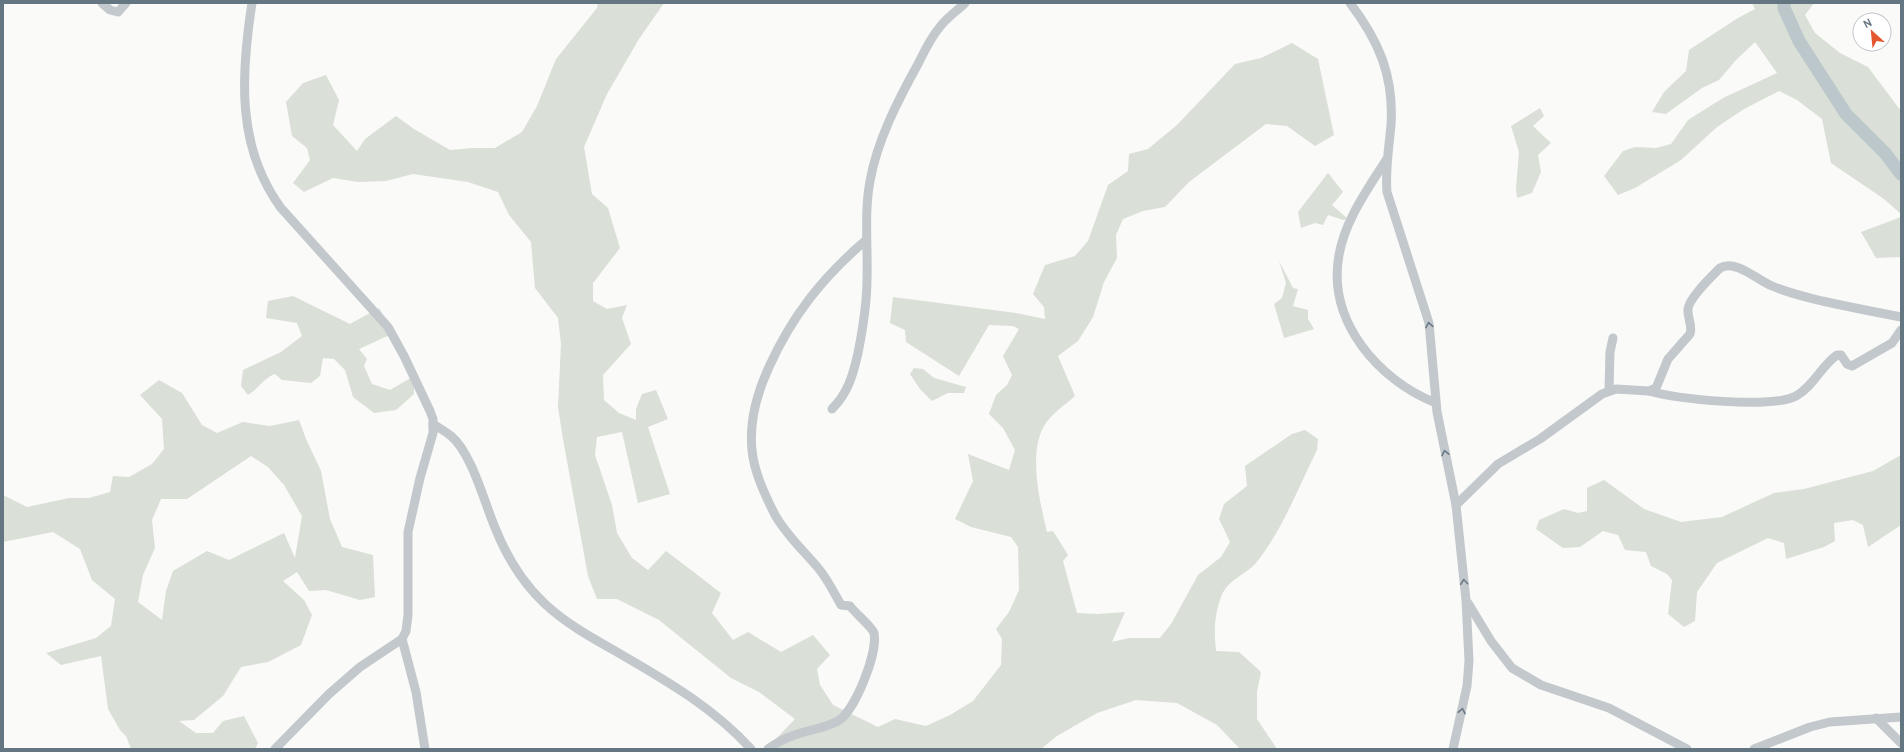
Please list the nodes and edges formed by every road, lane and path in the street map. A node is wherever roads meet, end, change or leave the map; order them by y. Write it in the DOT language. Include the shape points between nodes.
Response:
graph roads {
  1 [pos="102,3"];
  2 [pos="126,3"];
  3 [pos="252,3"];
  4 [pos="965,3"];
  5 [pos="1350,3"];
  6 [pos="1388,157"];
  7 [pos="866,241"];
  8 [pos="1901,316"];
  9 [pos="1901,330"];
  10 [pos="1613,338"];
  11 [pos="1609,390"];
  12 [pos="1649,391"];
  13 [pos="1436,403"];
  14 [pos="832,410"];
  15 [pos="433,424"];
  16 [pos="1456,505"];
  17 [pos="1466,600"];
  18 [pos="402,639"];
  19 [pos="1901,717"];
  20 [pos="1876,718"];
  21 [pos="1901,743"];
  22 [pos="275,749"];
  23 [pos="425,749"];
  24 [pos="751,749"];
  25 [pos="768,749"];
  26 [pos="1453,749"];
  27 [pos="1687,749"];
  28 [pos="1754,749"];
  1 -- 2 [label="street" via="110,10 118,12"];
  3 -- 15 [label="street" via="246,40 245,108 253,151 263,180 297,228 354,286 388,327 424,397"];
  4 -- 7 [label="street" via="942,24 931,40 891,119 877,154 870,182"];
  5 -- 6 [label="street" via="1372,36 1386,68 1391,106"];
  13 -- 6 [label="street, one-way" via="1429,323 1390,202 1386,182"];
  6 -- 13 [label="street" via="1361,199 1343,238 1337,274 1339,292 1348,325 1369,354 1395,380"];
  7 -- 14 [label="street" via="866,298 854,372 842,399"];
  7 -- 25 [label="street" via="810,296 791,323 760,387 751,431 755,466 776,515 788,534 824,576 841,606 850,606 873,631 871,654 865,679 846,715 818,729 785,738"];
  8 -- 12 [label="street" via="1862,310 1781,290 1738,267 1725,265 1688,306 1692,330 1668,360 1656,388"];
  9 -- 12 [label="street" via="1892,343 1852,366 1847,364 1841,355 1837,355 1805,390 1786,399 1726,401 1667,396"];
  10 -- 11 [label="street"];
  11 -- 12 [label="street"];
  11 -- 16 [label="street" via="1540,439 1498,464"];
  16 -- 13 [label="street, one-way"];
  15 -- 18 [label="street" via="433,433 408,532 408,615"];
  15 -- 24 [label="street" via="457,442 475,475 506,551 525,581 545,603 592,637 704,706"];
  17 -- 16 [label="street, one-way"];
  26 -- 17 [label="street, one-way" via="1467,686 1469,634"];
  17 -- 27 [label="street" via="1512,668 1541,685 1609,708"];
  18 -- 22 [label="street" via="360,667 329,694"];
  18 -- 23 [label="street" via="416,692"];
  19 -- 20 [label="street"];
  20 -- 21 [label="street"];
  20 -- 28 [label="street" via="1810,726"];
}
